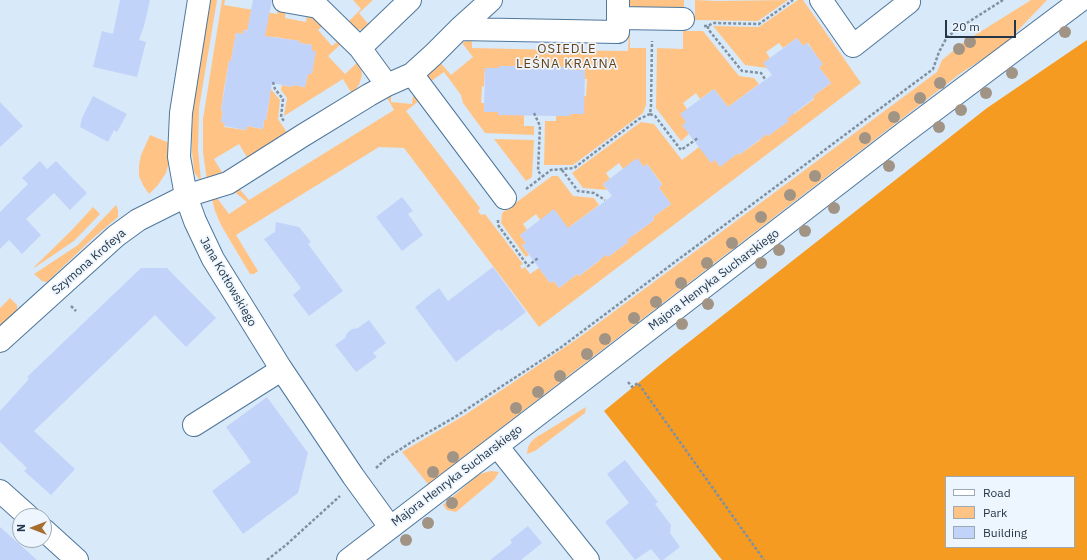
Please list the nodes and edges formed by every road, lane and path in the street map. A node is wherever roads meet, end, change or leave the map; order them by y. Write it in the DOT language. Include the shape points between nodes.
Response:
graph roads {
  1 [pos="199,0"];
  2 [pos="410,0"];
  3 [pos="491,0"];
  4 [pos="793,0"];
  5 [pos="821,0"];
  6 [pos="908,0"];
  7 [pos="1003,0"];
  8 [pos="1081,0"];
  9 [pos="284,1"];
  10 [pos="618,9"];
  11 [pos="692,22"];
  12 [pos="708,26"];
  13 [pos="459,29"];
  14 [pos="652,38"];
  15 [pos="360,48"];
  16 [pos="412,74"];
  17 [pos="765,79"];
  18 [pos="273,82"];
  19 [pos="387,86"];
  20 [pos="534,113"];
  21 [pos="650,114"];
  22 [pos="698,138"];
  23 [pos="295,140"];
  24 [pos="562,170"];
  25 [pos="542,176"];
  26 [pos="186,196"];
  27 [pos="509,200"];
  28 [pos="606,200"];
  29 [pos="538,258"];
  30 [pos="0,341"];
  31 [pos="282,370"];
  32 [pos="628,382"];
  33 [pos="194,425"];
  34 [pos="497,446"];
  35 [pos="357,482"];
  36 [pos="0,491"];
  37 [pos="19,508"];
  38 [pos="390,527"];
  39 [pos="52,537"];
  40 [pos="77,560"];
  41 [pos="267,560"];
  42 [pos="348,560"];
  43 [pos="588,560"];
  44 [pos="764,560"];
  1 -- 26 [label="street, Jana Kotłowskiego" via="181,113 179,157"];
  2 -- 15 [label="street"];
  3 -- 13 [label="street, Szymona Krofeya"];
  4 -- 12 [label="path" via="759,24 713,23"];
  5 -- 6 [label="street" via="853,46 910,2"];
  7 -- 35 [label="path" via="947,37 933,70 573,339 456,417 400,449"];
  8 -- 34 [label="street, Majora Henryka Sucharskiego"];
  9 -- 15 [label="street" via="318,7"];
  10 -- 11 [label="street"];
  10 -- 13 [label="street" via="618,32"];
  11 -- 12 [label="path"];
  12 -- 17 [label="path" via="742,71 761,73"];
  13 -- 16 [label="street, Szymona Krofeya"];
  14 -- 21 [label="path"];
  15 -- 19 [label="street"];
  16 -- 19 [label="street, Szymona Krofeya"];
  16 -- 27 [label="street"];
  18 -- 23 [label="path" via="283,99 281,117"];
  19 -- 23 [label="street, Szymona Krofeya"];
  20 -- 25 [label="path" via="540,126 538,171"];
  21 -- 22 [label="path" via="655,116 681,150"];
  21 -- 24 [label="path" via="639,119 574,168"];
  23 -- 26 [label="street, Szymona Krofeya" via="228,183"];
  24 -- 25 [label="path" via="551,170"];
  24 -- 28 [label="path" via="578,192 594,193"];
  25 -- 27 [label="path"];
  26 -- 30 [label="street, Szymona Krofeya" via="138,220 116,236"];
  26 -- 31 [label="street, Jana Kotłowskiego" via="213,259"];
  27 -- 29 [label="path" via="498,225 528,266"];
  31 -- 33 [label="street"];
  31 -- 35 [label="street, Jana Kotłowskiego"];
  32 -- 44 [label="path" via="632,387 638,383"];
  34 -- 38 [label="street, Majora Henryka Sucharskiego"];
  34 -- 43 [label="street"];
  35 -- 38 [label="street, Jana Kotłowskiego"];
  35 -- 41 [label="path"];
  36 -- 37 [label="street"];
  38 -- 42 [label="street, Majora Henryka Sucharskiego"];
  39 -- 40 [label="street"];
}
